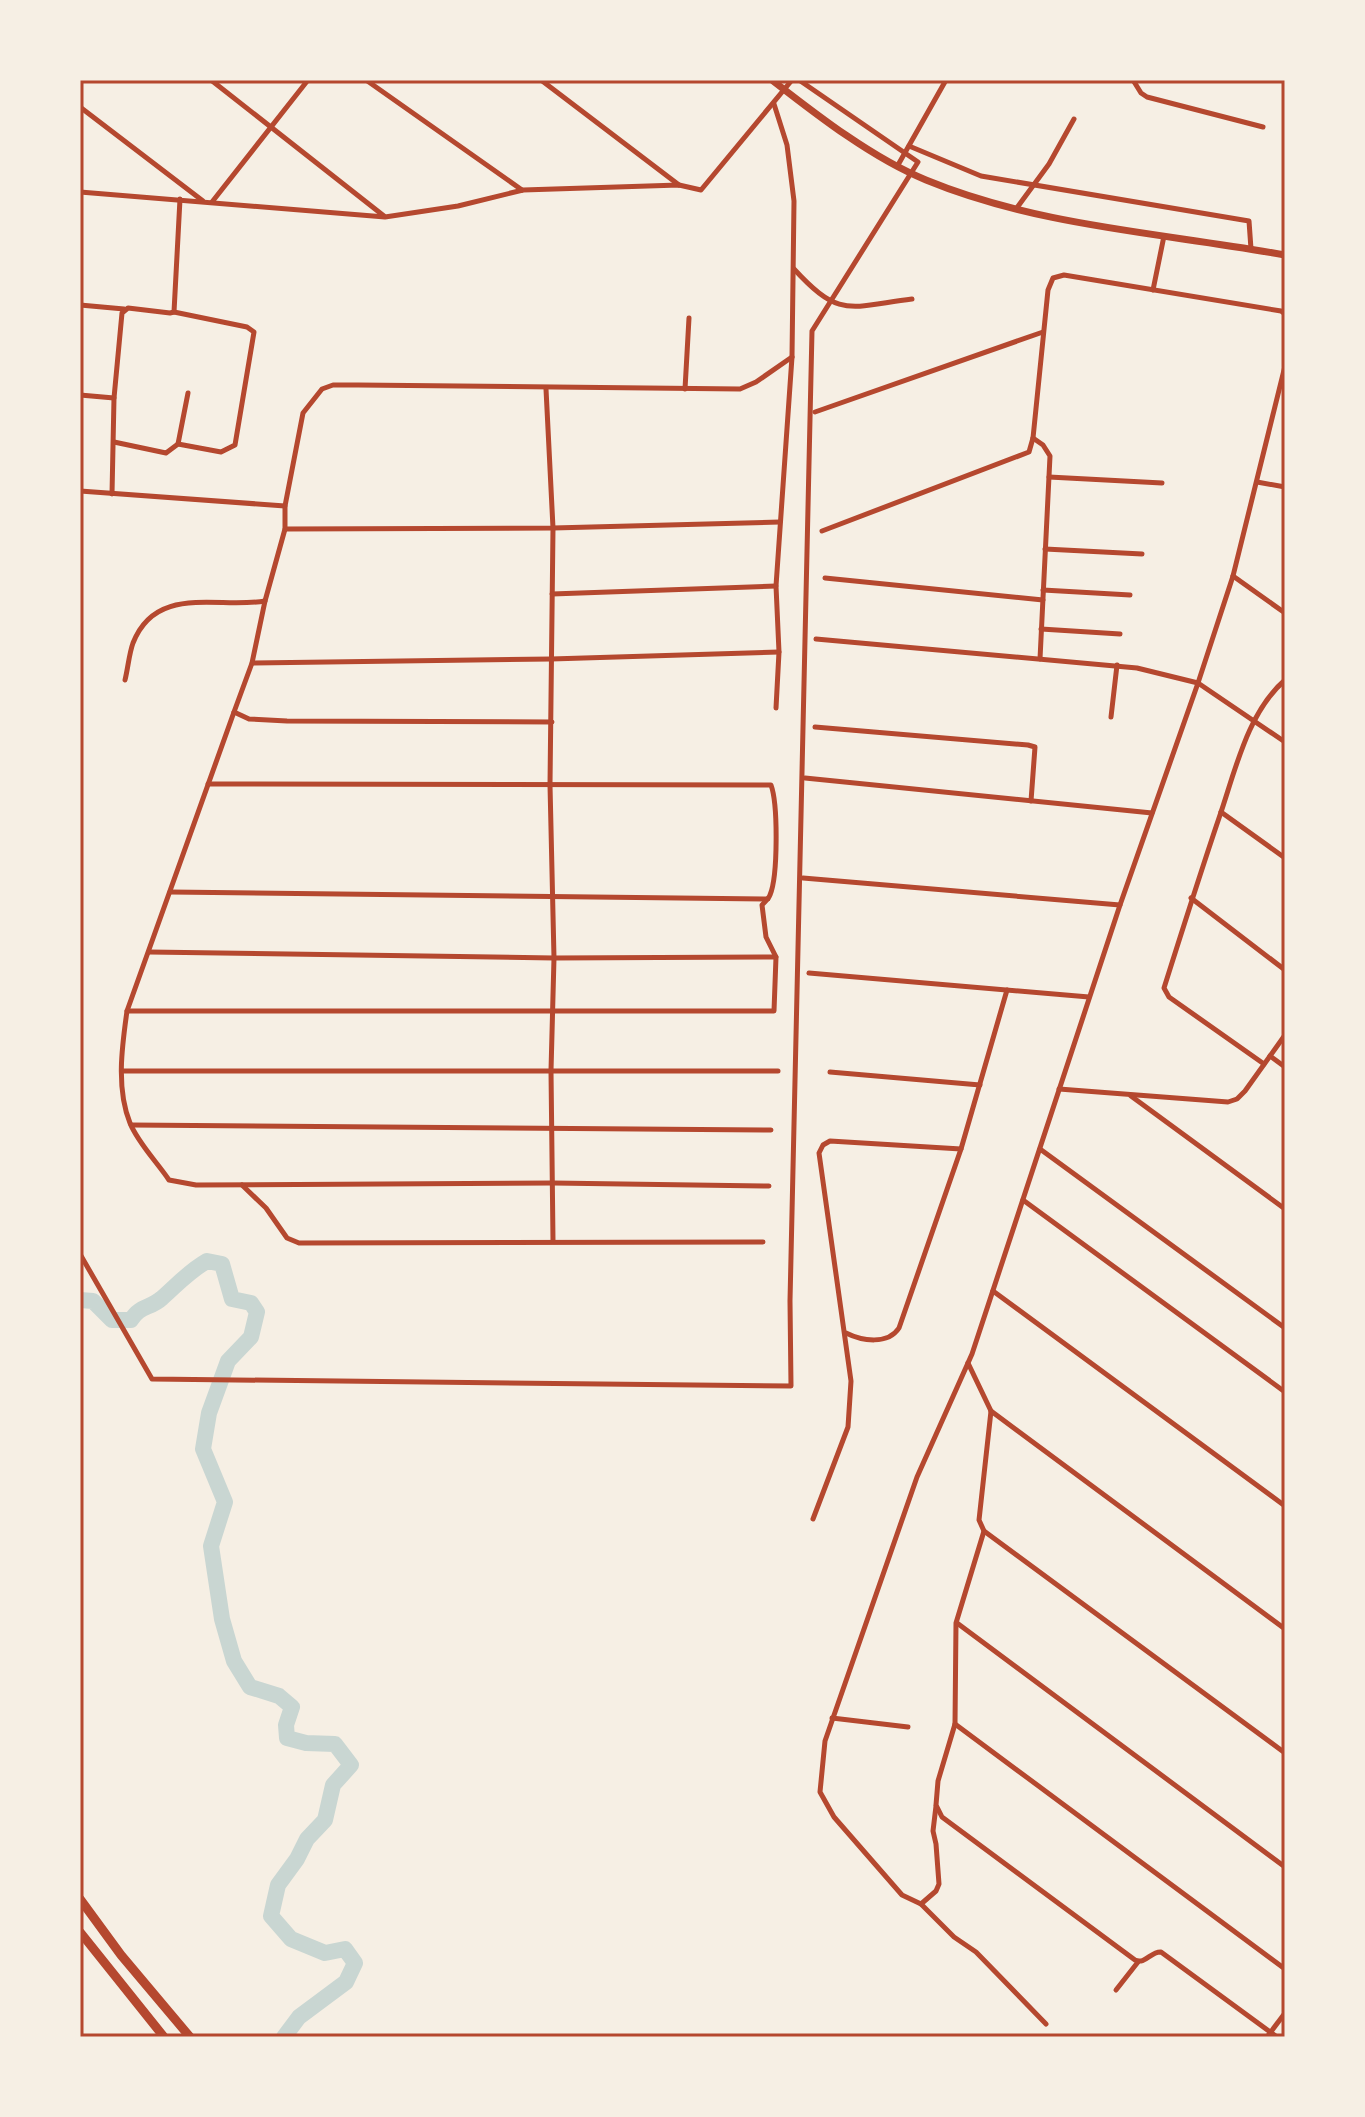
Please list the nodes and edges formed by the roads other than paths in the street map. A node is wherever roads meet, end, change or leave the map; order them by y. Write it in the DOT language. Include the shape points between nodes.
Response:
graph roads {
  1 [pos="211,80"];
  2 [pos="308,80"];
  3 [pos="366,80"];
  4 [pos="541,80"];
  5 [pos="772,80"];
  6 [pos="792,80"];
  7 [pos="799,80"];
  8 [pos="946,80"];
  9 [pos="1133,80"];
  10 [pos="786,91"];
  11 [pos="774,104"];
  12 [pos="80,107"];
  13 [pos="1074,119"];
  14 [pos="273,126"];
  15 [pos="1263,127"];
  16 [pos="909,146"];
  17 [pos="898,165"];
  18 [pos="679,185"];
  19 [pos="1032,186"];
  20 [pos="523,190"];
  21 [pos="80,192"];
  22 [pos="180,199"];
  23 [pos="208,202"];
  24 [pos="1016,209"];
  25 [pos="385,217"];
  26 [pos="1164,235"];
  27 [pos="1285,244"];
  28 [pos="1251,249"];
  29 [pos="1283,254"];
  30 [pos="793,268"];
  31 [pos="1153,290"];
  32 [pos="912,299"];
  33 [pos="80,305"];
  34 [pos="124,309"];
  35 [pos="174,312"];
  36 [pos="1283,313"];
  37 [pos="689,318"];
  38 [pos="1043,332"];
  39 [pos="792,357"];
  40 [pos="1285,367"];
  41 [pos="546,389"];
  42 [pos="685,389"];
  43 [pos="188,393"];
  44 [pos="80,395"];
  45 [pos="114,398"];
  46 [pos="815,412"];
  47 [pos="1033,438"];
  48 [pos="114,442"];
  49 [pos="178,444"];
  50 [pos="1049,477"];
  51 [pos="1257,482"];
  52 [pos="1162,483"];
  53 [pos="1285,487"];
  54 [pos="80,491"];
  55 [pos="112,494"];
  56 [pos="285,506"];
  57 [pos="780,522"];
  58 [pos="553,528"];
  59 [pos="285,529"];
  60 [pos="822,531"];
  61 [pos="1045,549"];
  62 [pos="1142,554"];
  63 [pos="1233,576"];
  64 [pos="825,578"];
  65 [pos="776,586"];
  66 [pos="1043,590"];
  67 [pos="552,594"];
  68 [pos="1130,595"];
  69 [pos="1043,600"];
  70 [pos="265,601"];
  71 [pos="1285,613"];
  72 [pos="1041,629"];
  73 [pos="1120,634"];
  74 [pos="816,639"];
  75 [pos="779,652"];
  76 [pos="551,659"];
  77 [pos="1040,659"];
  78 [pos="252,663"];
  79 [pos="1117,665"];
  80 [pos="125,680"];
  81 [pos="1285,680"];
  82 [pos="1198,683"];
  83 [pos="776,708"];
  84 [pos="234,712"];
  85 [pos="1111,717"];
  86 [pos="1255,719"];
  87 [pos="552,722"];
  88 [pos="815,727"];
  89 [pos="1285,742"];
  90 [pos="805,778"];
  91 [pos="208,784"];
  92 [pos="550,785"];
  93 [pos="1031,801"];
  94 [pos="1221,812"];
  95 [pos="1152,813"];
  96 [pos="1285,858"];
  97 [pos="803,878"];
  98 [pos="170,892"];
  99 [pos="552,897"];
  100 [pos="1191,898"];
  101 [pos="768,899"];
  102 [pos="1120,905"];
  103 [pos="149,952"];
  104 [pos="776,957"];
  105 [pos="554,958"];
  106 [pos="1285,970"];
  107 [pos="809,973"];
  108 [pos="1007,990"];
  109 [pos="1089,997"];
  110 [pos="552,1010"];
  111 [pos="127,1011"];
  112 [pos="1285,1035"];
  113 [pos="1270,1056"];
  114 [pos="1264,1064"];
  115 [pos="1285,1067"];
  116 [pos="123,1071"];
  117 [pos="551,1071"];
  118 [pos="778,1071"];
  119 [pos="830,1072"];
  120 [pos="980,1085"];
  121 [pos="1059,1089"];
  122 [pos="1130,1095"];
  123 [pos="131,1125"];
  124 [pos="551,1127"];
  125 [pos="771,1130"];
  126 [pos="961,1149"];
  127 [pos="1040,1149"];
  128 [pos="553,1183"];
  129 [pos="242,1185"];
  130 [pos="769,1186"];
  131 [pos="1023,1200"];
  132 [pos="1285,1209"];
  133 [pos="553,1241"];
  134 [pos="763,1242"];
  135 [pos="80,1254"];
  136 [pos="993,1291"];
  137 [pos="1285,1328"];
  138 [pos="846,1333"];
  139 [pos="968,1362"];
  140 [pos="1285,1392"];
  141 [pos="991,1411"];
  142 [pos="1285,1506"];
  143 [pos="813,1519"];
  144 [pos="984,1531"];
  145 [pos="956,1623"];
  146 [pos="1285,1629"];
  147 [pos="832,1718"];
  148 [pos="955,1724"];
  149 [pos="908,1727"];
  150 [pos="1285,1753"];
  151 [pos="936,1805"];
  152 [pos="1285,1867"];
  153 [pos="80,1899"];
  154 [pos="921,1904"];
  155 [pos="80,1932"];
  156 [pos="1138,1962"];
  157 [pos="1285,1969"];
  158 [pos="1116,1990"];
  159 [pos="1285,2013"];
  160 [pos="1046,2024"];
  161 [pos="1269,2035"];
  162 [pos="164,2037"];
  163 [pos="190,2037"];
  164 [pos="1277,2037"];
  1 -- 14 [label="street"];
  2 -- 14 [label="street"];
  3 -- 20 [label="street"];
  4 -- 18 [label="street"];
  5 -- 10 [label="main road"];
  6 -- 10 [label="street"];
  7 -- 135 [label="street" via="918,162 812,331 791,1386 152,1379"];
  8 -- 16 [label="street"];
  9 -- 15 [label="street" via="1147,97"];
  10 -- 11 [label="street"];
  10 -- 17 [label="main road"];
  11 -- 18 [label="street" via="701,190"];
  11 -- 30 [label="street" via="787,145 794,201"];
  12 -- 23 [label="street"];
  13 -- 19 [label="street"];
  14 -- 23 [label="street"];
  14 -- 25 [label="street"];
  16 -- 17 [label="street"];
  16 -- 19 [label="street" via="981,176"];
  17 -- 24 [label="main road" via="923,179"];
  18 -- 20 [label="street"];
  19 -- 24 [label="street"];
  19 -- 28 [label="street" via="1249,221"];
  20 -- 25 [label="street"];
  21 -- 22 [label="street"];
  22 -- 23 [label="street"];
  22 -- 35 [label="street"];
  23 -- 25 [label="street"];
  24 -- 26 [label="main road"];
  26 -- 28 [label="main road"];
  26 -- 31 [label="street"];
  27 -- 29 [label="street"];
  28 -- 29 [label="main road"];
  30 -- 32 [label="street" via="833,304 849,307"];
  30 -- 39 [label="street"];
  31 -- 36 [label="street"];
  31 -- 38 [label="street" via="1064,275 1053,278"];
  33 -- 34 [label="street"];
  34 -- 35 [label="street"];
  34 -- 45 [label="street"];
  35 -- 49 [label="street" via="254,332 235,445 221,452"];
  37 -- 42 [label="street"];
  38 -- 46 [label="street"];
  38 -- 47 [label="street"];
  39 -- 42 [label="street" via="740,389"];
  39 -- 57 [label="street"];
  40 -- 51 [label="street"];
  41 -- 42 [label="street"];
  41 -- 56 [label="street" via="322,389 303,413"];
  41 -- 58 [label="street"];
  43 -- 49 [label="street"];
  44 -- 45 [label="street"];
  45 -- 48 [label="street"];
  47 -- 50 [label="street" via="1049,453"];
  47 -- 60 [label="street" via="1025,455"];
  48 -- 49 [label="street" via="166,453"];
  48 -- 55 [label="street"];
  50 -- 52 [label="street"];
  50 -- 61 [label="street"];
  51 -- 53 [label="street"];
  51 -- 63 [label="street"];
  54 -- 55 [label="street"];
  55 -- 56 [label="street"];
  56 -- 59 [label="street"];
  57 -- 58 [label="street"];
  57 -- 65 [label="street"];
  58 -- 59 [label="street"];
  58 -- 67 [label="street"];
  59 -- 70 [label="street"];
  61 -- 62 [label="street"];
  61 -- 66 [label="street"];
  63 -- 71 [label="street"];
  63 -- 82 [label="street"];
  64 -- 69 [label="street"];
  65 -- 67 [label="street"];
  65 -- 75 [label="street"];
  66 -- 68 [label="street"];
  66 -- 69 [label="street"];
  67 -- 76 [label="street"];
  69 -- 72 [label="street"];
  70 -- 78 [label="street"];
  70 -- 80 [label="street" via="163,607 133,642"];
  72 -- 73 [label="street"];
  72 -- 77 [label="street"];
  74 -- 77 [label="street"];
  75 -- 76 [label="street"];
  75 -- 83 [label="street"];
  76 -- 78 [label="street"];
  76 -- 87 [label="street"];
  77 -- 79 [label="street"];
  78 -- 84 [label="street"];
  79 -- 82 [label="street"];
  79 -- 85 [label="street"];
  81 -- 86 [label="street"];
  82 -- 86 [label="street"];
  82 -- 95 [label="street"];
  84 -- 87 [label="street" via="249,719 287,721"];
  84 -- 91 [label="street"];
  86 -- 89 [label="street"];
  86 -- 94 [label="street"];
  87 -- 92 [label="street"];
  88 -- 93 [label="street" via="1035,747"];
  90 -- 93 [label="street"];
  91 -- 92 [label="street"];
  91 -- 98 [label="street"];
  92 -- 99 [label="street"];
  92 -- 101 [label="street" via="771,785 776,842"];
  93 -- 95 [label="street"];
  94 -- 96 [label="street"];
  94 -- 100 [label="street"];
  95 -- 102 [label="street"];
  97 -- 102 [label="street"];
  98 -- 99 [label="street"];
  98 -- 103 [label="street"];
  99 -- 101 [label="street"];
  99 -- 105 [label="street"];
  100 -- 106 [label="street"];
  100 -- 114 [label="street" via="1165,992"];
  101 -- 104 [label="street" via="762,905 763,920"];
  102 -- 109 [label="street"];
  103 -- 105 [label="street"];
  103 -- 111 [label="street"];
  104 -- 105 [label="street"];
  104 -- 110 [label="street" via="774,1011"];
  105 -- 110 [label="street"];
  107 -- 108 [label="street"];
  108 -- 109 [label="street"];
  108 -- 120 [label="street"];
  109 -- 121 [label="street"];
  110 -- 111 [label="street"];
  110 -- 117 [label="street"];
  111 -- 116 [label="street"];
  112 -- 113 [label="street"];
  113 -- 114 [label="street"];
  113 -- 115 [label="street"];
  114 -- 122 [label="street" via="1245,1091 1228,1102"];
  116 -- 117 [label="street"];
  116 -- 123 [label="street" via="122,1097"];
  117 -- 118 [label="street"];
  117 -- 124 [label="street"];
  119 -- 120 [label="street"];
  120 -- 126 [label="street"];
  121 -- 122 [label="street"];
  121 -- 127 [label="street"];
  122 -- 132 [label="street"];
  123 -- 124 [label="street"];
  123 -- 129 [label="street" via="169,1180"];
  124 -- 125 [label="street"];
  124 -- 128 [label="street"];
  126 -- 138 [label="street" via="894,1336 881,1340"];
  126 -- 138 [label="street" via="830,1141 823,1145 819,1153"];
  127 -- 131 [label="street"];
  127 -- 137 [label="street"];
  128 -- 129 [label="street"];
  128 -- 130 [label="street"];
  128 -- 133 [label="street"];
  129 -- 133 [label="street" via="293,1242"];
  131 -- 136 [label="street"];
  131 -- 140 [label="street"];
  133 -- 134 [label="street"];
  136 -- 139 [label="street"];
  136 -- 142 [label="street"];
  138 -- 143 [label="street" via="848,1427"];
  139 -- 141 [label="street"];
  139 -- 147 [label="street" via="917,1477"];
  141 -- 144 [label="street" via="979,1520"];
  141 -- 146 [label="street"];
  144 -- 145 [label="street"];
  144 -- 150 [label="street"];
  145 -- 148 [label="street"];
  145 -- 152 [label="street"];
  147 -- 149 [label="street"];
  147 -- 154 [label="street" via="820,1792 834,1817 902,1895"];
  148 -- 151 [label="street"];
  148 -- 157 [label="street"];
  151 -- 154 [label="street" via="939,1884"];
  151 -- 156 [label="street" via="942,1817"];
  153 -- 163 [label="highway"];
  154 -- 160 [label="street"];
  155 -- 162 [label="highway"];
  156 -- 158 [label="street"];
  156 -- 161 [label="street" via="1161,1952"];
  159 -- 161 [label="street"];
  161 -- 164 [label="street"];
}
